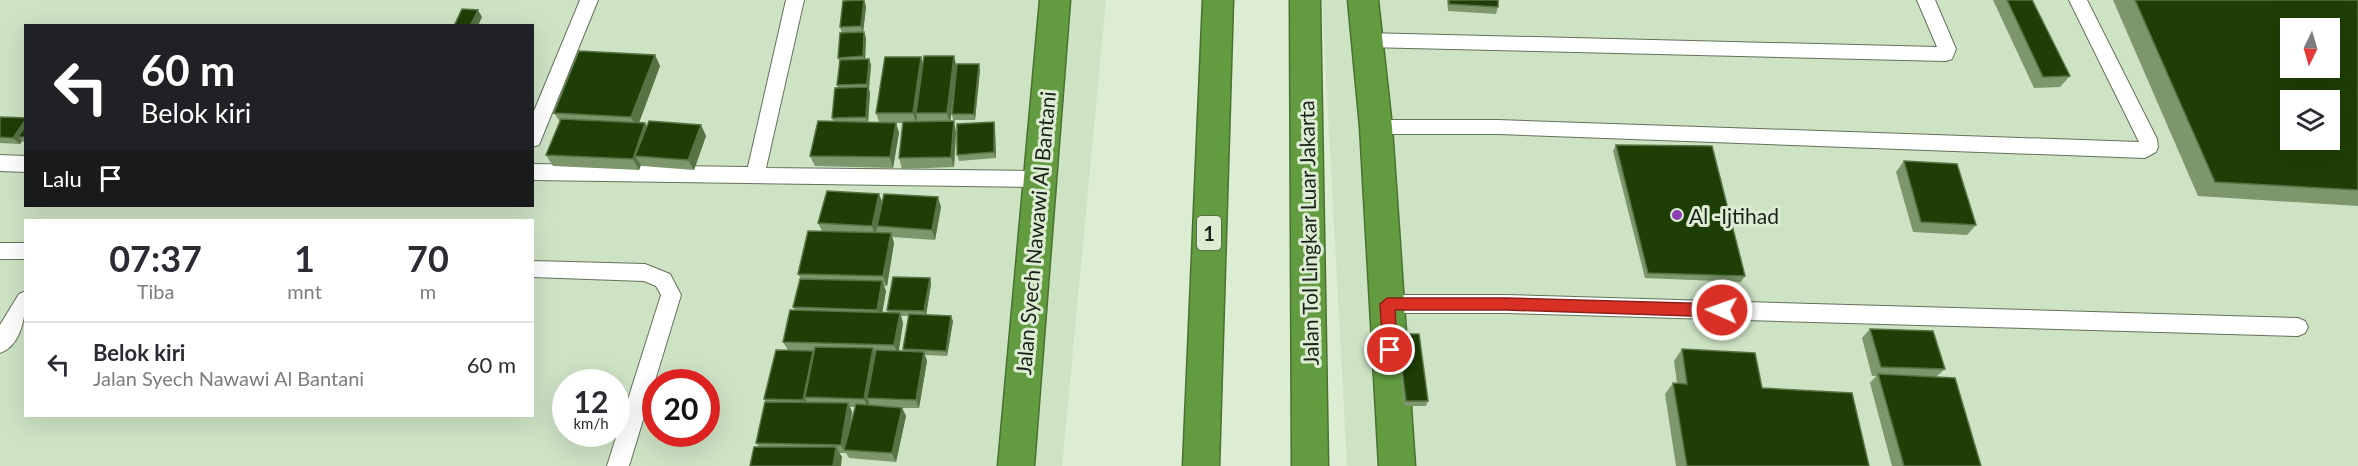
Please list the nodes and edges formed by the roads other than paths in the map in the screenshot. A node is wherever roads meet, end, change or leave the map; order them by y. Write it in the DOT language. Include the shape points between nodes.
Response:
graph roads {
  1 [pos="589,0"];
  2 [pos="795,0"];
  3 [pos="1055,0"];
  4 [pos="1218,0"];
  5 [pos="1305,0"];
  6 [pos="1363,0"];
  7 [pos="1926,0"];
  8 [pos="2078,0"];
  9 [pos="1366,40"];
  10 [pos="1376,128"];
  11 [pos="534,135"];
  12 [pos="0,163"];
  13 [pos="24,164"];
  14 [pos="534,172"];
  15 [pos="755,176"];
  16 [pos="1039,179"];
  17 [pos="0,251"];
  18 [pos="24,251"];
  19 [pos="534,269"];
  20 [pos="24,303"];
  21 [pos="1387,304"];
  22 [pos="2298,327"];
  23 [pos="0,345"];
  24 [pos="618,466"];
  25 [pos="1016,466"];
  26 [pos="1201,466"];
  27 [pos="1310,466"];
  28 [pos="1397,466"];
  1 -- 11 [label="lane"];
  2 -- 15 [label="lane"];
  3 -- 16 [label="highway, Jalan Syech Nawawi Al Bantani"];
  4 -- 26 [label="highway, 1"];
  5 -- 27 [label="highway, Jalan Tol Lingkar Luar Jakarta"];
  6 -- 9 [label="highway"];
  7 -- 9 [label="lane" via="1947,49 1944,54"];
  8 -- 10 [label="lane" via="2148,140 2145,150 1498,127"];
  9 -- 10 [label="highway"];
  10 -- 21 [label="highway"];
  12 -- 13 [label="lane"];
  14 -- 15 [label="lane"];
  15 -- 16 [label="lane"];
  16 -- 25 [label="highway, Jalan Syech Nawawi Al Bantani"];
  17 -- 18 [label="lane"];
  19 -- 24 [label="lane" via="645,273 663,279 671,295"];
  20 -- 23 [label="lane"];
  21 -- 22 [label="lane"];
  21 -- 28 [label="highway"];
}
